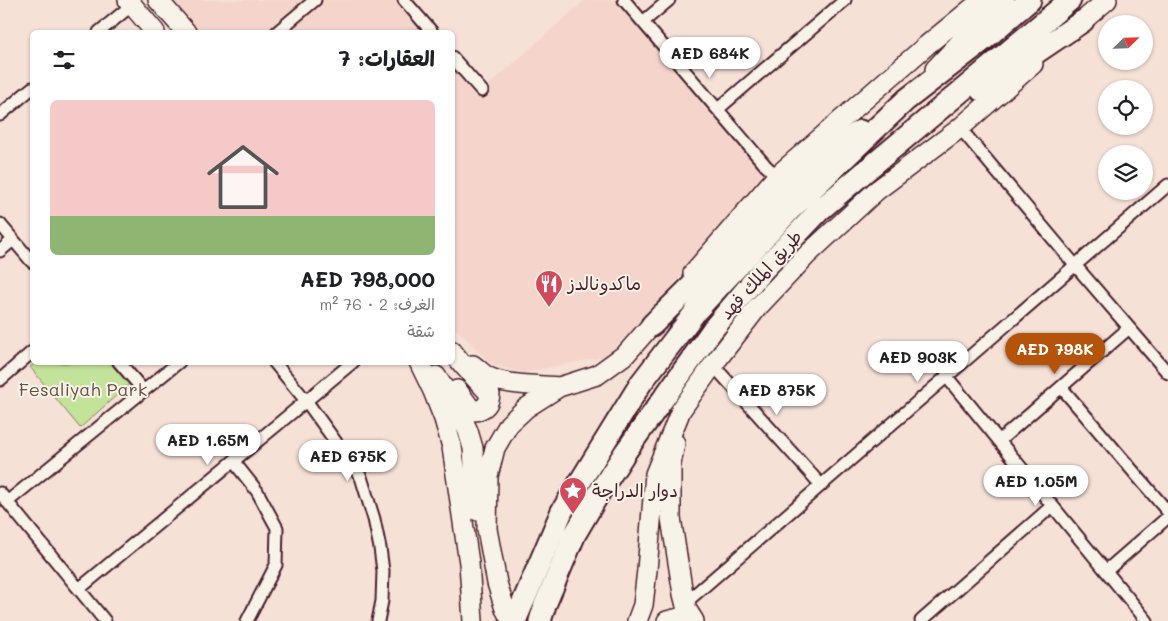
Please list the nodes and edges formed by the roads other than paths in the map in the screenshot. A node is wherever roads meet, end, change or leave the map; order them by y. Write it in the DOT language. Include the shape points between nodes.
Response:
graph roads {
  1 [pos="158,0"];
  2 [pos="315,0"];
  3 [pos="404,0"];
  4 [pos="624,0"];
  5 [pos="669,0"];
  6 [pos="845,0"];
  7 [pos="982,0"];
  8 [pos="1005,0"];
  9 [pos="1030,0"];
  10 [pos="1070,0"];
  11 [pos="1107,0"];
  12 [pos="130,2"];
  13 [pos="1083,21"];
  14 [pos="643,22"];
  15 [pos="101,30"];
  16 [pos="153,30"];
  17 [pos="184,30"];
  18 [pos="279,30"];
  19 [pos="430,30"];
  20 [pos="455,60"];
  21 [pos="30,90"];
  22 [pos="482,91"];
  23 [pos="906,100"];
  24 [pos="718,109"];
  25 [pos="0,115"];
  26 [pos="960,128"];
  27 [pos="874,164"];
  28 [pos="776,176"];
  29 [pos="1168,185"];
  30 [pos="0,224"];
  31 [pos="13,240"];
  32 [pos="0,251"];
  33 [pos="30,260"];
  34 [pos="1075,265"];
  35 [pos="652,325"];
  36 [pos="1129,328"];
  37 [pos="455,351"];
  38 [pos="455,353"];
  39 [pos="30,354"];
  40 [pos="122,365"];
  41 [pos="175,365"];
  42 [pos="276,365"];
  43 [pos="349,365"];
  44 [pos="420,365"];
  45 [pos="429,365"];
  46 [pos="436,365"];
  47 [pos="713,365"];
  48 [pos="1168,373"];
  49 [pos="946,376"];
  50 [pos="0,380"];
  51 [pos="559,387"];
  52 [pos="1061,388"];
  53 [pos="144,391"];
  54 [pos="306,402"];
  55 [pos="681,410"];
  56 [pos="999,441"];
  57 [pos="234,462"];
  58 [pos="821,485"];
  59 [pos="4,497"];
  60 [pos="1052,506"];
  61 [pos="1168,512"];
  62 [pos="1168,517"];
  63 [pos="1106,571"];
  64 [pos="497,583"];
  65 [pos="79,589"];
  66 [pos="685,612"];
  67 [pos="105,621"];
  68 [pos="247,621"];
  69 [pos="378,621"];
  70 [pos="473,621"];
  71 [pos="514,621"];
  72 [pos="540,621"];
  73 [pos="637,621"];
  74 [pos="667,621"];
  75 [pos="694,621"];
  76 [pos="921,621"];
  77 [pos="1147,621"];
  1 -- 17 [label="main road"];
  2 -- 18 [label="street"];
  3 -- 19 [label="street"];
  4 -- 14 [label="street"];
  5 -- 14 [label="street"];
  6 -- 24 [label="street"];
  7 -- 28 [label="main road"];
  8 -- 23 [label="main road"];
  9 -- 23 [label="highway, طريق الملك فهد"];
  10 -- 27 [label="highway, طريق الملك فهد"];
  11 -- 13 [label="main road"];
  12 -- 15 [label="street"];
  12 -- 16 [label="main road"];
  13 -- 26 [label="main road"];
  13 -- 27 [label="highway"];
  14 -- 24 [label="street"];
  20 -- 22 [label="street"];
  21 -- 25 [label="street"];
  23 -- 35 [label="highway" via="827,152"];
  23 -- 71 [label="highway, طريق الملك فهد" via="789,211 697,310 641,383 562,511"];
  24 -- 28 [label="street"];
  26 -- 34 [label="street"];
  26 -- 47 [label="main road" via="876,191 807,255 757,308"];
  27 -- 72 [label="highway, طريق الملك فهد" via="814,217 713,329 600,493 576,534"];
  28 -- 35 [label="main road" via="690,275"];
  29 -- 34 [label="street"];
  30 -- 31 [label="street"];
  31 -- 32 [label="street"];
  31 -- 33 [label="street"];
  34 -- 36 [label="street"];
  34 -- 49 [label="street"];
  35 -- 51 [label="main road" via="626,354 597,375"];
  36 -- 48 [label="street"];
  36 -- 52 [label="street"];
  37 -- 51 [label="main road" via="497,380"];
  38 -- 46 [label="main road" via="490,394 486,407 471,409"];
  39 -- 50 [label="street"];
  40 -- 53 [label="street"];
  41 -- 53 [label="street"];
  42 -- 54 [label="street"];
  43 -- 54 [label="street"];
  44 -- 70 [label="main road" via="444,419 452,447 469,563"];
  45 -- 64 [label="main road" via="468,431 473,448 483,544"];
  47 -- 55 [label="main road"];
  47 -- 58 [label="street"];
  49 -- 56 [label="street"];
  49 -- 58 [label="street"];
  51 -- 64 [label="main road" via="526,408 509,424 495,448 488,476 487,529"];
  52 -- 56 [label="street"];
  52 -- 61 [label="street"];
  53 -- 59 [label="street"];
  54 -- 57 [label="street"];
  54 -- 69 [label="street" via="361,477 366,492 383,571"];
  55 -- 66 [label="main road" via="671,464 670,518"];
  55 -- 73 [label="main road" via="654,474 643,605"];
  56 -- 60 [label="street"];
  57 -- 65 [label="street"];
  57 -- 68 [label="street" via="257,491 277,528 276,565"];
  58 -- 66 [label="street"];
  59 -- 65 [label="street"];
  60 -- 63 [label="street"];
  60 -- 76 [label="street"];
  62 -- 63 [label="street"];
  63 -- 77 [label="street"];
  64 -- 71 [label="main road" via="505,609"];
  65 -- 67 [label="street"];
  66 -- 74 [label="main road" via="680,618"];
  66 -- 75 [label="main road" via="688,610"];
}
